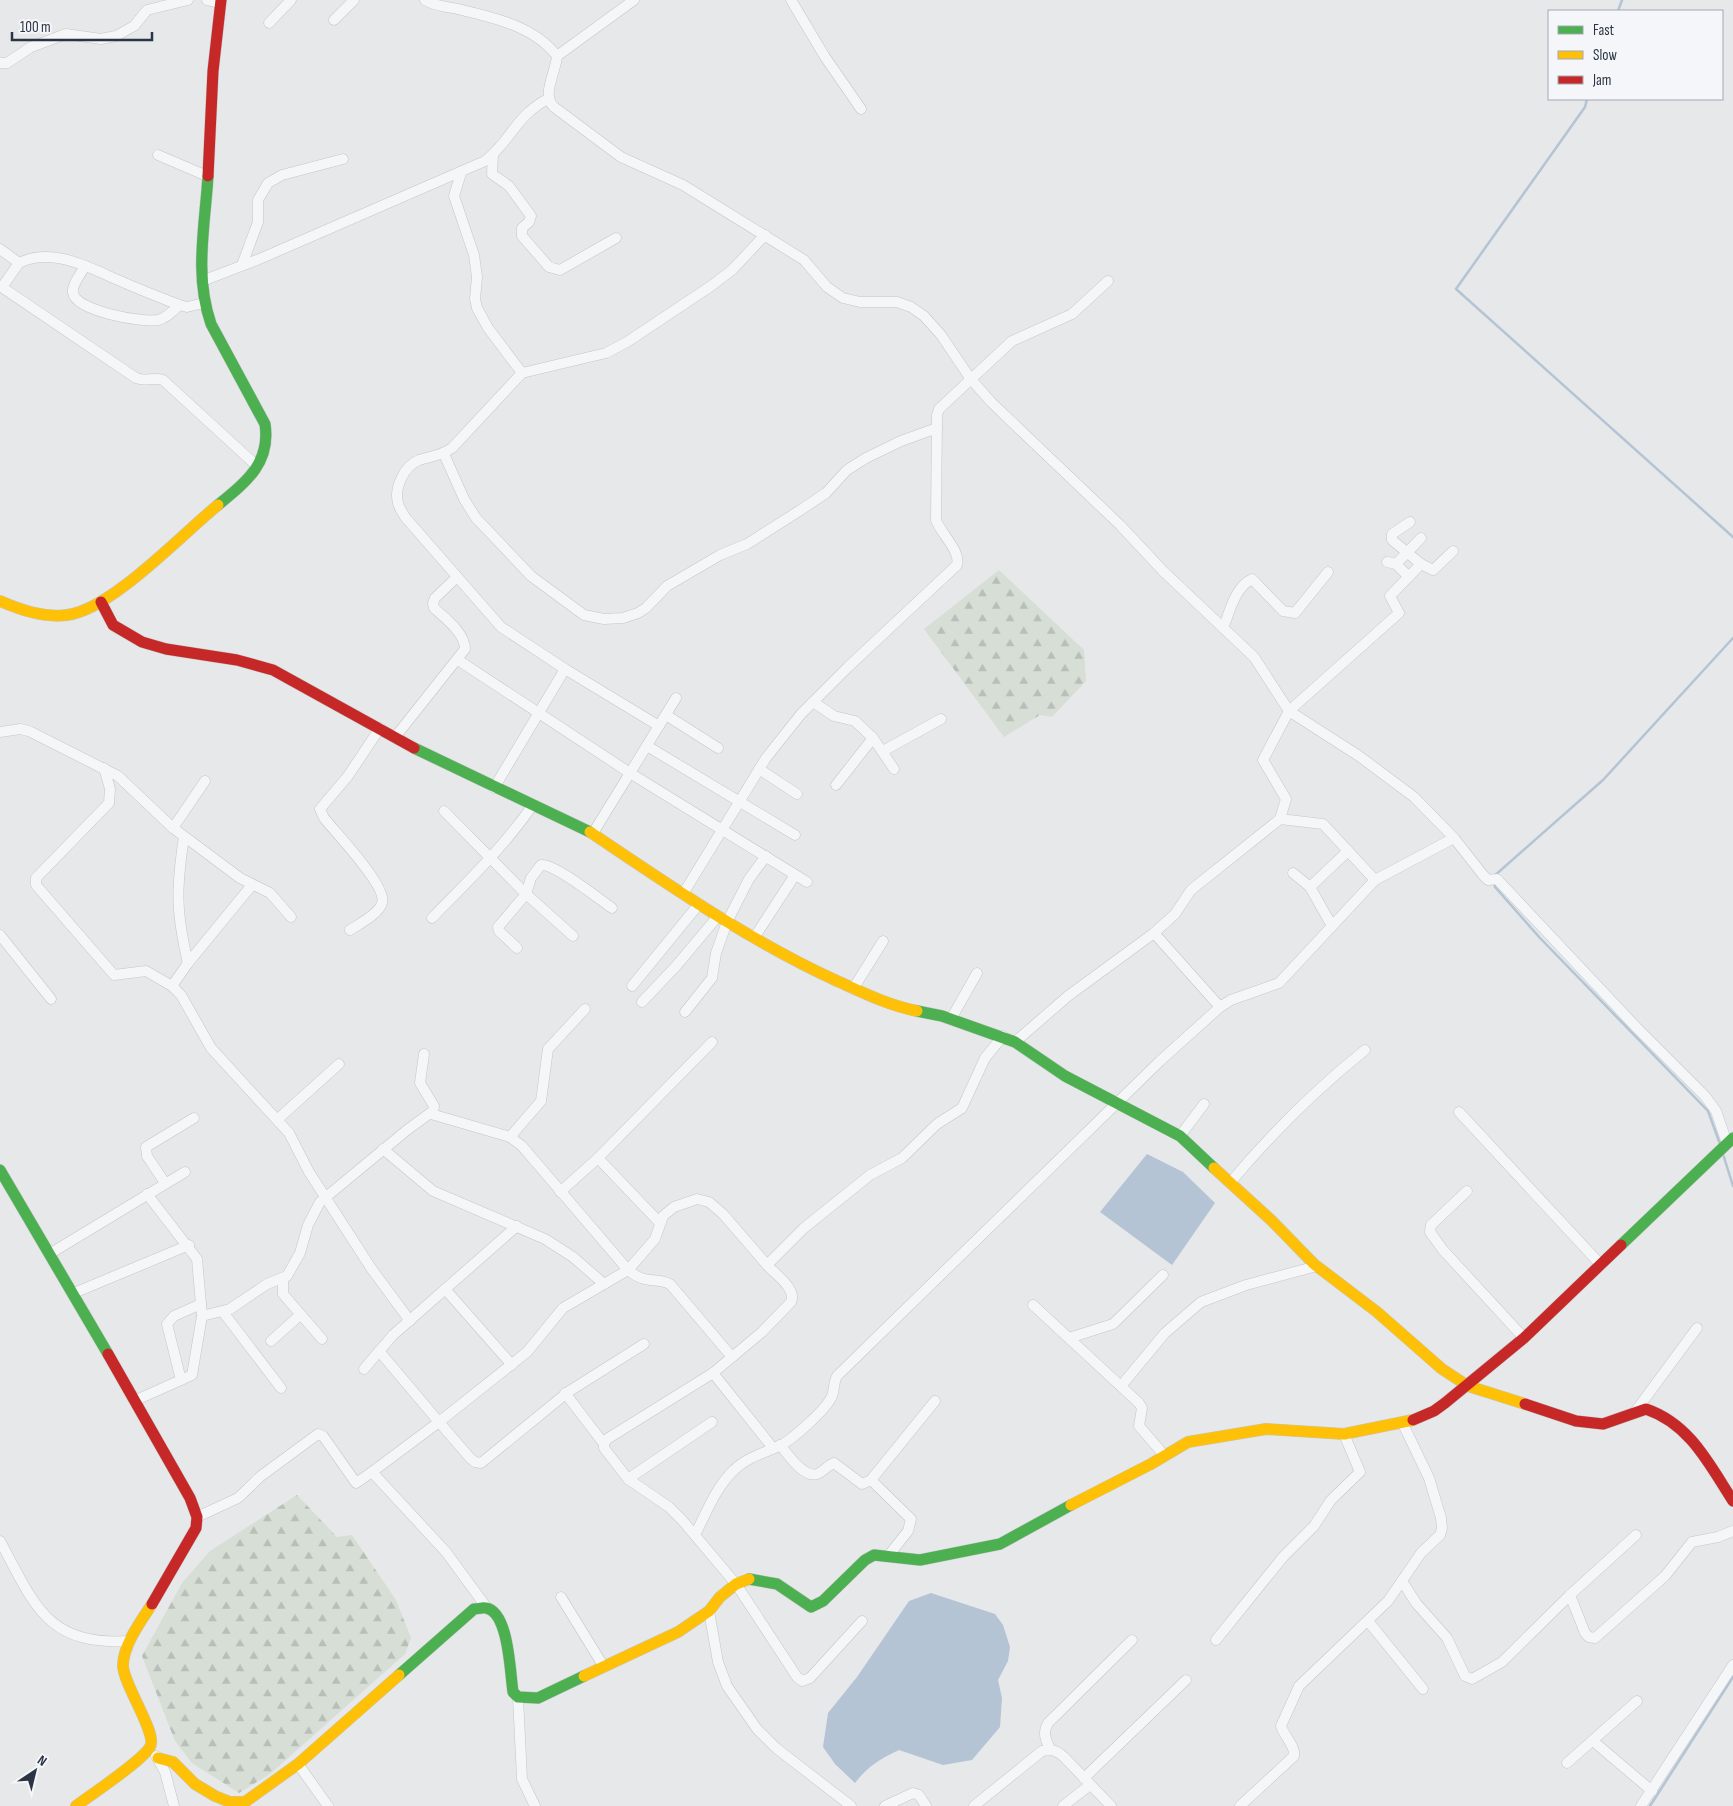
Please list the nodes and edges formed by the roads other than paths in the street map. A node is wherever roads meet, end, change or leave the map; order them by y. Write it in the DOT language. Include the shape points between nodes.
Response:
graph roads {
  1 [pos="188,0"];
  2 [pos="207,0"];
  3 [pos="291,0"];
  4 [pos="354,0"];
  5 [pos="424,0"];
  6 [pos="791,0"];
  7 [pos="221,2"];
  8 [pos="627,2"];
  9 [pos="334,20"];
  10 [pos="269,23"];
  11 [pos="557,56"];
  12 [pos="0,63"];
  13 [pos="548,99"];
  14 [pos="861,109"];
  15 [pos="493,154"];
  16 [pos="158,155"];
  17 [pos="343,159"];
  18 [pos="460,172"];
  19 [pos="207,176"];
  20 [pos="765,235"];
  21 [pos="616,238"];
  22 [pos="0,249"];
  23 [pos="19,263"];
  24 [pos="85,266"];
  25 [pos="242,266"];
  26 [pos="1108,280"];
  27 [pos="202,281"];
  28 [pos="1,286"];
  29 [pos="204,303"];
  30 [pos="179,305"];
  31 [pos="522,373"];
  32 [pos="970,378"];
  33 [pos="937,428"];
  34 [pos="444,454"];
  35 [pos="257,466"];
  36 [pos="1410,522"];
  37 [pos="1421,538"];
  38 [pos="1453,551"];
  39 [pos="1405,553"];
  40 [pos="1421,564"];
  41 [pos="1328,572"];
  42 [pos="457,577"];
  43 [pos="1409,577"];
  44 [pos="0,601"];
  45 [pos="101,602"];
  46 [pos="1223,628"];
  47 [pos="458,660"];
  48 [pos="565,669"];
  49 [pos="676,698"];
  50 [pos="813,702"];
  51 [pos="1289,711"];
  52 [pos="538,714"];
  53 [pos="666,714"];
  54 [pos="941,719"];
  55 [pos="659,726"];
  56 [pos="380,728"];
  57 [pos="0,732"];
  58 [pos="396,736"];
  59 [pos="873,738"];
  60 [pos="647,746"];
  61 [pos="718,748"];
  62 [pos="883,751"];
  63 [pos="104,768"];
  64 [pos="894,769"];
  65 [pos="759,770"];
  66 [pos="630,773"];
  67 [pos="205,781"];
  68 [pos="836,785"];
  69 [pos="494,788"];
  70 [pos="797,794"];
  71 [pos="738,802"];
  72 [pos="532,806"];
  73 [pos="444,811"];
  74 [pos="1280,819"];
  75 [pos="173,828"];
  76 [pos="721,828"];
  77 [pos="593,833"];
  78 [pos="795,835"];
  79 [pos="184,837"];
  80 [pos="1454,838"];
  81 [pos="1348,851"];
  82 [pos="766,856"];
  83 [pos="491,858"];
  84 [pos="1294,873"];
  85 [pos="795,875"];
  86 [pos="1376,880"];
  87 [pos="806,882"];
  88 [pos="252,885"];
  89 [pos="1310,887"];
  90 [pos="526,894"];
  91 [pos="683,894"];
  92 [pos="699,904"];
  93 [pos="612,908"];
  94 [pos="291,917"];
  95 [pos="432,918"];
  96 [pos="723,919"];
  97 [pos="1332,926"];
  98 [pos="350,930"];
  99 [pos="1154,933"];
  100 [pos="0,935"];
  101 [pos="573,936"];
  102 [pos="754,938"];
  103 [pos="883,941"];
  104 [pos="517,948"];
  105 [pos="188,963"];
  106 [pos="976,973"];
  107 [pos="172,986"];
  108 [pos="632,986"];
  109 [pos="853,989"];
  110 [pos="51,999"];
  111 [pos="642,1002"];
  112 [pos="1220,1007"];
  113 [pos="584,1009"];
  114 [pos="685,1012"];
  115 [pos="951,1019"];
  116 [pos="1003,1036"];
  117 [pos="712,1042"];
  118 [pos="1015,1042"];
  119 [pos="1365,1050"];
  120 [pos="424,1054"];
  121 [pos="339,1064"];
  122 [pos="1116,1104"];
  123 [pos="1204,1104"];
  124 [pos="1459,1112"];
  125 [pos="431,1114"];
  126 [pos="194,1118"];
  127 [pos="278,1119"];
  128 [pos="1180,1136"];
  129 [pos="510,1137"];
  130 [pos="1726,1143"];
  131 [pos="383,1149"];
  132 [pos="598,1158"];
  133 [pos="0,1170"];
  134 [pos="185,1172"];
  135 [pos="165,1183"];
  136 [pos="1230,1183"];
  137 [pos="1467,1191"];
  138 [pos="560,1192"];
  139 [pos="147,1194"];
  140 [pos="326,1196"];
  141 [pos="659,1222"];
  142 [pos="517,1226"];
  143 [pos="189,1245"];
  144 [pos="51,1253"];
  145 [pos="768,1265"];
  146 [pos="1601,1265"];
  147 [pos="1316,1266"];
  148 [pos="628,1270"];
  149 [pos="1164,1275"];
  150 [pos="283,1279"];
  151 [pos="604,1284"];
  152 [pos="445,1289"];
  153 [pos="74,1293"];
  154 [pos="201,1304"];
  155 [pos="1033,1305"];
  156 [pos="223,1312"];
  157 [pos="300,1315"];
  158 [pos="202,1316"];
  159 [pos="410,1320"];
  160 [pos="1697,1328"];
  161 [pos="1069,1338"];
  162 [pos="1524,1338"];
  163 [pos="322,1339"];
  164 [pos="271,1340"];
  165 [pos="644,1344"];
  166 [pos="379,1350"];
  167 [pos="732,1357"];
  168 [pos="512,1365"];
  169 [pos="364,1369"];
  170 [pos="714,1373"];
  171 [pos="181,1380"];
  172 [pos="1121,1386"];
  173 [pos="1468,1386"];
  174 [pos="282,1388"];
  175 [pos="565,1393"];
  176 [pos="935,1401"];
  177 [pos="134,1402"];
  178 [pos="1635,1412"];
  179 [pos="439,1422"];
  180 [pos="712,1422"];
  181 [pos="1403,1424"];
  182 [pos="1344,1434"];
  183 [pos="604,1444"];
  184 [pos="777,1447"];
  185 [pos="1158,1460"];
  186 [pos="372,1472"];
  187 [pos="628,1479"];
  188 [pos="871,1480"];
  189 [pos="1733,1501"];
  190 [pos="197,1517"];
  191 [pos="1733,1531"];
  192 [pos="694,1535"];
  193 [pos="1636,1535"];
  194 [pos="0,1541"];
  195 [pos="889,1555"];
  196 [pos="1402,1581"];
  197 [pos="736,1584"];
  198 [pos="1570,1595"];
  199 [pos="561,1597"];
  200 [pos="487,1608"];
  201 [pos="709,1611"];
  202 [pos="862,1621"];
  203 [pos="1368,1621"];
  204 [pos="1132,1640"];
  205 [pos="1216,1640"];
  206 [pos="130,1642"];
  207 [pos="1733,1665"];
  208 [pos="604,1667"];
  209 [pos="1186,1680"];
  210 [pos="1424,1688"];
  211 [pos="518,1697"];
  212 [pos="1637,1702"];
  213 [pos="1593,1741"];
  214 [pos="150,1748"];
  215 [pos="1050,1749"];
  216 [pos="158,1758"];
  217 [pos="298,1764"];
  218 [pos="1568,1764"];
  219 [pos="1087,1781"];
  220 [pos="1652,1791"];
  221 [pos="848,1805"];
  222 [pos="76,1806"];
  223 [pos="174,1806"];
  224 [pos="328,1806"];
  225 [pos="535,1806"];
  226 [pos="885,1806"];
  227 [pos="926,1806"];
  228 [pos="974,1806"];
  229 [pos="1063,1806"];
  230 [pos="1111,1806"];
  231 [pos="1240,1806"];
  232 [pos="1641,1806"];
  1 -- 12 [label="street" via="147,10 134,26 116,36 101,39 66,34 31,47 7,63"];
  2 -- 7 [label="street"];
  3 -- 10 [label="street"];
  4 -- 9 [label="street"];
  5 -- 11 [label="street" via="512,24 544,42"];
  6 -- 14 [label="street"];
  7 -- 19 [label="street"];
  8 -- 11 [label="street"];
  11 -- 13 [label="street"];
  13 -- 15 [label="street" via="523,116 502,147"];
  13 -- 20 [label="street" via="621,158 683,185"];
  15 -- 18 [label="street"];
  15 -- 21 [label="street" via="492,174 509,186 531,216 520,232 549,267 560,270"];
  16 -- 19 [label="street"];
  17 -- 25 [label="street" via="282,175 268,183 258,200 258,222"];
  18 -- 25 [label="street"];
  18 -- 31 [label="street" via="454,196 474,255 477,308"];
  19 -- 27 [label="street"];
  20 -- 31 [label="street" via="725,275 606,354"];
  20 -- 32 [label="street" via="804,260 826,287 843,298 860,302 897,302 924,316 941,334"];
  22 -- 23 [label="street"];
  23 -- 24 [label="street" via="42,257 59,258"];
  23 -- 28 [label="street"];
  24 -- 30 [label="street"];
  24 -- 30 [label="street" via="72,290 73,295 108,315 159,320"];
  25 -- 27 [label="street"];
  26 -- 32 [label="street" via="1072,314 1012,341"];
  27 -- 29 [label="street"];
  28 -- 35 [label="street" via="136,378 163,380"];
  29 -- 30 [label="street"];
  29 -- 35 [label="street" via="211,324 265,424 266,449"];
  31 -- 34 [label="street"];
  32 -- 33 [label="street" via="939,409"];
  32 -- 46 [label="street"];
  33 -- 34 [label="street" via="901,441 846,470 826,493 799,511 747,544 720,554 667,586 646,608 623,618 604,619 584,614 531,576 476,518"];
  33 -- 50 [label="street" via="936,520 959,560 957,565"];
  34 -- 42 [label="street" via="418,460 411,465 397,490 398,504 405,518"];
  35 -- 45 [label="street" via="225,498"];
  36 -- 39 [label="street" via="1392,534 1392,540"];
  37 -- 39 [label="street"];
  38 -- 40 [label="street" via="1433,570"];
  39 -- 40 [label="street"];
  39 -- 43 [label="street" via="1391,563"];
  40 -- 43 [label="street"];
  41 -- 46 [label="street" via="1295,612 1283,611 1252,579 1232,603"];
  42 -- 47 [label="street" via="433,603 465,643"];
  42 -- 48 [label="street" via="501,627"];
  43 -- 51 [label="street" via="1390,596 1399,613"];
  44 -- 45 [label="street" via="22,610 62,616 79,613"];
  45 -- 56 [label="street" via="113,624 142,642 273,670"];
  46 -- 51 [label="street" via="1254,657"];
  47 -- 52 [label="street"];
  47 -- 58 [label="street"];
  48 -- 52 [label="street"];
  48 -- 55 [label="street"];
  49 -- 53 [label="street"];
  50 -- 59 [label="street" via="834,716 855,721"];
  50 -- 65 [label="street"];
  51 -- 74 [label="street" via="1263,760 1286,799"];
  51 -- 80 [label="street" via="1359,756 1414,797"];
  52 -- 66 [label="street"];
  52 -- 69 [label="street"];
  53 -- 55 [label="street"];
  53 -- 61 [label="street"];
  54 -- 62 [label="street"];
  55 -- 60 [label="street"];
  56 -- 58 [label="street"];
  56 -- 98 [label="street" via="348,776 320,809 375,880 383,897 382,904"];
  57 -- 63 [label="street" via="28,731"];
  58 -- 69 [label="street"];
  59 -- 62 [label="street"];
  59 -- 68 [label="street"];
  60 -- 66 [label="street"];
  60 -- 71 [label="street"];
  62 -- 64 [label="street"];
  63 -- 75 [label="street" via="127,783"];
  63 -- 107 [label="street" via="110,789 109,803 34,882 114,975 146,971"];
  65 -- 70 [label="street"];
  65 -- 71 [label="street"];
  66 -- 76 [label="street"];
  66 -- 77 [label="street"];
  67 -- 75 [label="street"];
  69 -- 72 [label="street"];
  71 -- 76 [label="street"];
  71 -- 78 [label="street"];
  72 -- 77 [label="street"];
  72 -- 83 [label="street"];
  73 -- 83 [label="street"];
  74 -- 81 [label="street" via="1323,824"];
  74 -- 99 [label="street" via="1191,890 1175,914"];
  75 -- 79 [label="street"];
  76 -- 82 [label="street"];
  76 -- 91 [label="street"];
  77 -- 91 [label="street"];
  79 -- 88 [label="street"];
  79 -- 105 [label="street" via="176,896 179,927"];
  80 -- 86 [label="street"];
  80 -- 130 [label="street" via="1705,1096 1716,1111"];
  81 -- 86 [label="street"];
  81 -- 89 [label="street"];
  82 -- 85 [label="street"];
  82 -- 96 [label="street"];
  83 -- 90 [label="street"];
  83 -- 95 [label="street"];
  84 -- 89 [label="street"];
  85 -- 87 [label="street"];
  85 -- 102 [label="street"];
  86 -- 97 [label="street"];
  88 -- 94 [label="street" via="270,893"];
  88 -- 105 [label="street"];
  89 -- 97 [label="street"];
  90 -- 93 [label="street" via="530,878 545,864"];
  90 -- 101 [label="street"];
  90 -- 104 [label="street" via="498,927"];
  91 -- 92 [label="street"];
  92 -- 96 [label="street"];
  92 -- 108 [label="street"];
  96 -- 102 [label="street"];
  96 -- 111 [label="street"];
  96 -- 114 [label="street" via="712,978"];
  97 -- 112 [label="street" via="1279,983"];
  99 -- 112 [label="street"];
  99 -- 118 [label="street" via="1068,996"];
  100 -- 110 [label="street"];
  102 -- 109 [label="street" via="787,958"];
  103 -- 109 [label="street"];
  105 -- 107 [label="street"];
  106 -- 115 [label="street"];
  107 -- 127 [label="street" via="181,995 211,1048"];
  109 -- 115 [label="street" via="892,1006"];
  112 -- 122 [label="street"];
  113 -- 129 [label="street" via="548,1049 541,1101"];
  115 -- 116 [label="street"];
  116 -- 118 [label="street"];
  116 -- 145 [label="street" via="985,1058 962,1108 937,1124 902,1158 870,1176 812,1222"];
  117 -- 132 [label="street"];
  118 -- 122 [label="street" via="1065,1076"];
  119 -- 136 [label="street" via="1319,1088 1258,1149"];
  120 -- 125 [label="street" via="420,1083 434,1106"];
  121 -- 127 [label="street"];
  122 -- 128 [label="street"];
  122 -- 184 [label="street" via="837,1376 831,1398 825,1406"];
  123 -- 128 [label="street"];
  124 -- 146 [label="street"];
  125 -- 129 [label="street"];
  125 -- 131 [label="street"];
  126 -- 135 [label="street" via="146,1147 147,1156"];
  127 -- 140 [label="street"];
  128 -- 136 [label="street"];
  129 -- 138 [label="street" via="522,1146"];
  130 -- 146 [label="street"];
  131 -- 140 [label="street"];
  131 -- 142 [label="street" via="433,1190"];
  132 -- 138 [label="street"];
  132 -- 141 [label="street"];
  133 -- 144 [label="street"];
  134 -- 135 [label="street"];
  135 -- 139 [label="street"];
  136 -- 147 [label="street"];
  137 -- 162 [label="street" via="1431,1225 1430,1232"];
  138 -- 148 [label="street"];
  139 -- 143 [label="street"];
  139 -- 144 [label="street"];
  140 -- 150 [label="street" via="314,1212 292,1270"];
  140 -- 159 [label="street" via="371,1268"];
  141 -- 145 [label="street" via="674,1207 691,1200 709,1202"];
  141 -- 148 [label="street" via="655,1239"];
  142 -- 151 [label="street" via="573,1257"];
  142 -- 152 [label="street"];
  143 -- 153 [label="street"];
  143 -- 154 [label="street" via="197,1259"];
  144 -- 153 [label="street"];
  145 -- 167 [label="street" via="794,1297 762,1332"];
  146 -- 162 [label="street"];
  147 -- 172 [label="street" via="1246,1285 1201,1302 1165,1332"];
  147 -- 173 [label="street" via="1377,1312 1442,1369"];
  148 -- 151 [label="street"];
  148 -- 167 [label="street" via="644,1281 670,1284"];
  149 -- 161 [label="street" via="1114,1324"];
  150 -- 156 [label="street" via="267,1284"];
  150 -- 157 [label="street" via="283,1294"];
  151 -- 168 [label="street" via="563,1308 540,1338"];
  152 -- 159 [label="street"];
  152 -- 168 [label="street"];
  153 -- 177 [label="street"];
  154 -- 158 [label="street"];
  154 -- 171 [label="street" via="174,1316 166,1324"];
  155 -- 161 [label="street"];
  156 -- 158 [label="street"];
  156 -- 174 [label="street"];
  157 -- 163 [label="street"];
  157 -- 164 [label="street"];
  158 -- 171 [label="street" via="195,1370 189,1378"];
  159 -- 166 [label="street"];
  160 -- 178 [label="street"];
  161 -- 172 [label="street"];
  162 -- 173 [label="street"];
  165 -- 175 [label="street"];
  166 -- 169 [label="street"];
  166 -- 179 [label="street"];
  167 -- 170 [label="street"];
  168 -- 179 [label="street"];
  170 -- 183 [label="street" via="607,1439"];
  170 -- 184 [label="street"];
  171 -- 177 [label="street"];
  172 -- 185 [label="street" via="1142,1408 1140,1426"];
  173 -- 178 [label="street" via="1576,1421 1603,1424"];
  173 -- 181 [label="street" via="1434,1411"];
  175 -- 179 [label="street" via="481,1463 470,1458"];
  175 -- 183 [label="street"];
  176 -- 188 [label="street"];
  177 -- 190 [label="street" via="190,1498"];
  178 -- 189 [label="street" via="1646,1409 1678,1426 1693,1441"];
  179 -- 186 [label="street"];
  180 -- 187 [label="street"];
  181 -- 182 [label="street"];
  181 -- 196 [label="street" via="1429,1478 1442,1528 1440,1535 1421,1553"];
  182 -- 185 [label="street" via="1266,1429 1188,1442"];
  182 -- 205 [label="street" via="1360,1472 1330,1500 1314,1526 1283,1557"];
  183 -- 187 [label="street"];
  184 -- 188 [label="street" via="809,1474 819,1474 834,1463 862,1484"];
  184 -- 192 [label="street" via="735,1469"];
  185 -- 195 [label="street" via="1000,1544 920,1560"];
  186 -- 190 [label="street" via="356,1483 323,1436 318,1434 261,1476 238,1498"];
  186 -- 200 [label="street" via="446,1552"];
  187 -- 192 [label="street" via="669,1507"];
  188 -- 195 [label="street" via="911,1519 908,1531"];
  190 -- 206 [label="street" via="192,1536"];
  191 -- 198 [label="street" via="1692,1542 1665,1576 1595,1638 1584,1633"];
  192 -- 197 [label="street"];
  193 -- 198 [label="street"];
  194 -- 206 [label="street" via="32,1600 59,1629 106,1643"];
  195 -- 197 [label="street" via="874,1555 866,1560 823,1601 810,1607 763,1579 751,1578"];
  196 -- 198 [label="street" via="1447,1638 1465,1676 1472,1679 1502,1662"];
  196 -- 203 [label="street"];
  197 -- 201 [label="street"];
  197 -- 202 [label="street" via="802,1681 810,1678"];
  199 -- 208 [label="street"];
  200 -- 211 [label="street" via="503,1624 512,1692"];
  200 -- 217 [label="street" via="468,1613"];
  201 -- 208 [label="street" via="678,1632"];
  201 -- 221 [label="street" via="718,1662 727,1686 757,1728 776,1748"];
  203 -- 210 [label="street"];
  203 -- 231 [label="street" via="1299,1686 1281,1726 1294,1756"];
  204 -- 215 [label="street" via="1048,1723 1044,1737"];
  206 -- 214 [label="street" via="123,1664 126,1683 153,1738"];
  207 -- 220 [label="street"];
  208 -- 211 [label="street" via="538,1698"];
  209 -- 219 [label="street"];
  211 -- 225 [label="street" via="522,1779"];
  212 -- 213 [label="street"];
  213 -- 218 [label="street"];
  213 -- 220 [label="street"];
  214 -- 216 [label="street"];
  214 -- 222 [label="street"];
  215 -- 219 [label="street" via="1057,1751"];
  215 -- 228 [label="street" via="1042,1751"];
  216 -- 217 [label="street" via="175,1762 190,1780 223,1801 239,1804"];
  216 -- 223 [label="street" via="166,1772"];
  217 -- 224 [label="street"];
  219 -- 229 [label="street"];
  219 -- 230 [label="street"];
  220 -- 232 [label="street"];
  226 -- 227 [label="street" via="913,1793 920,1795"];
}
